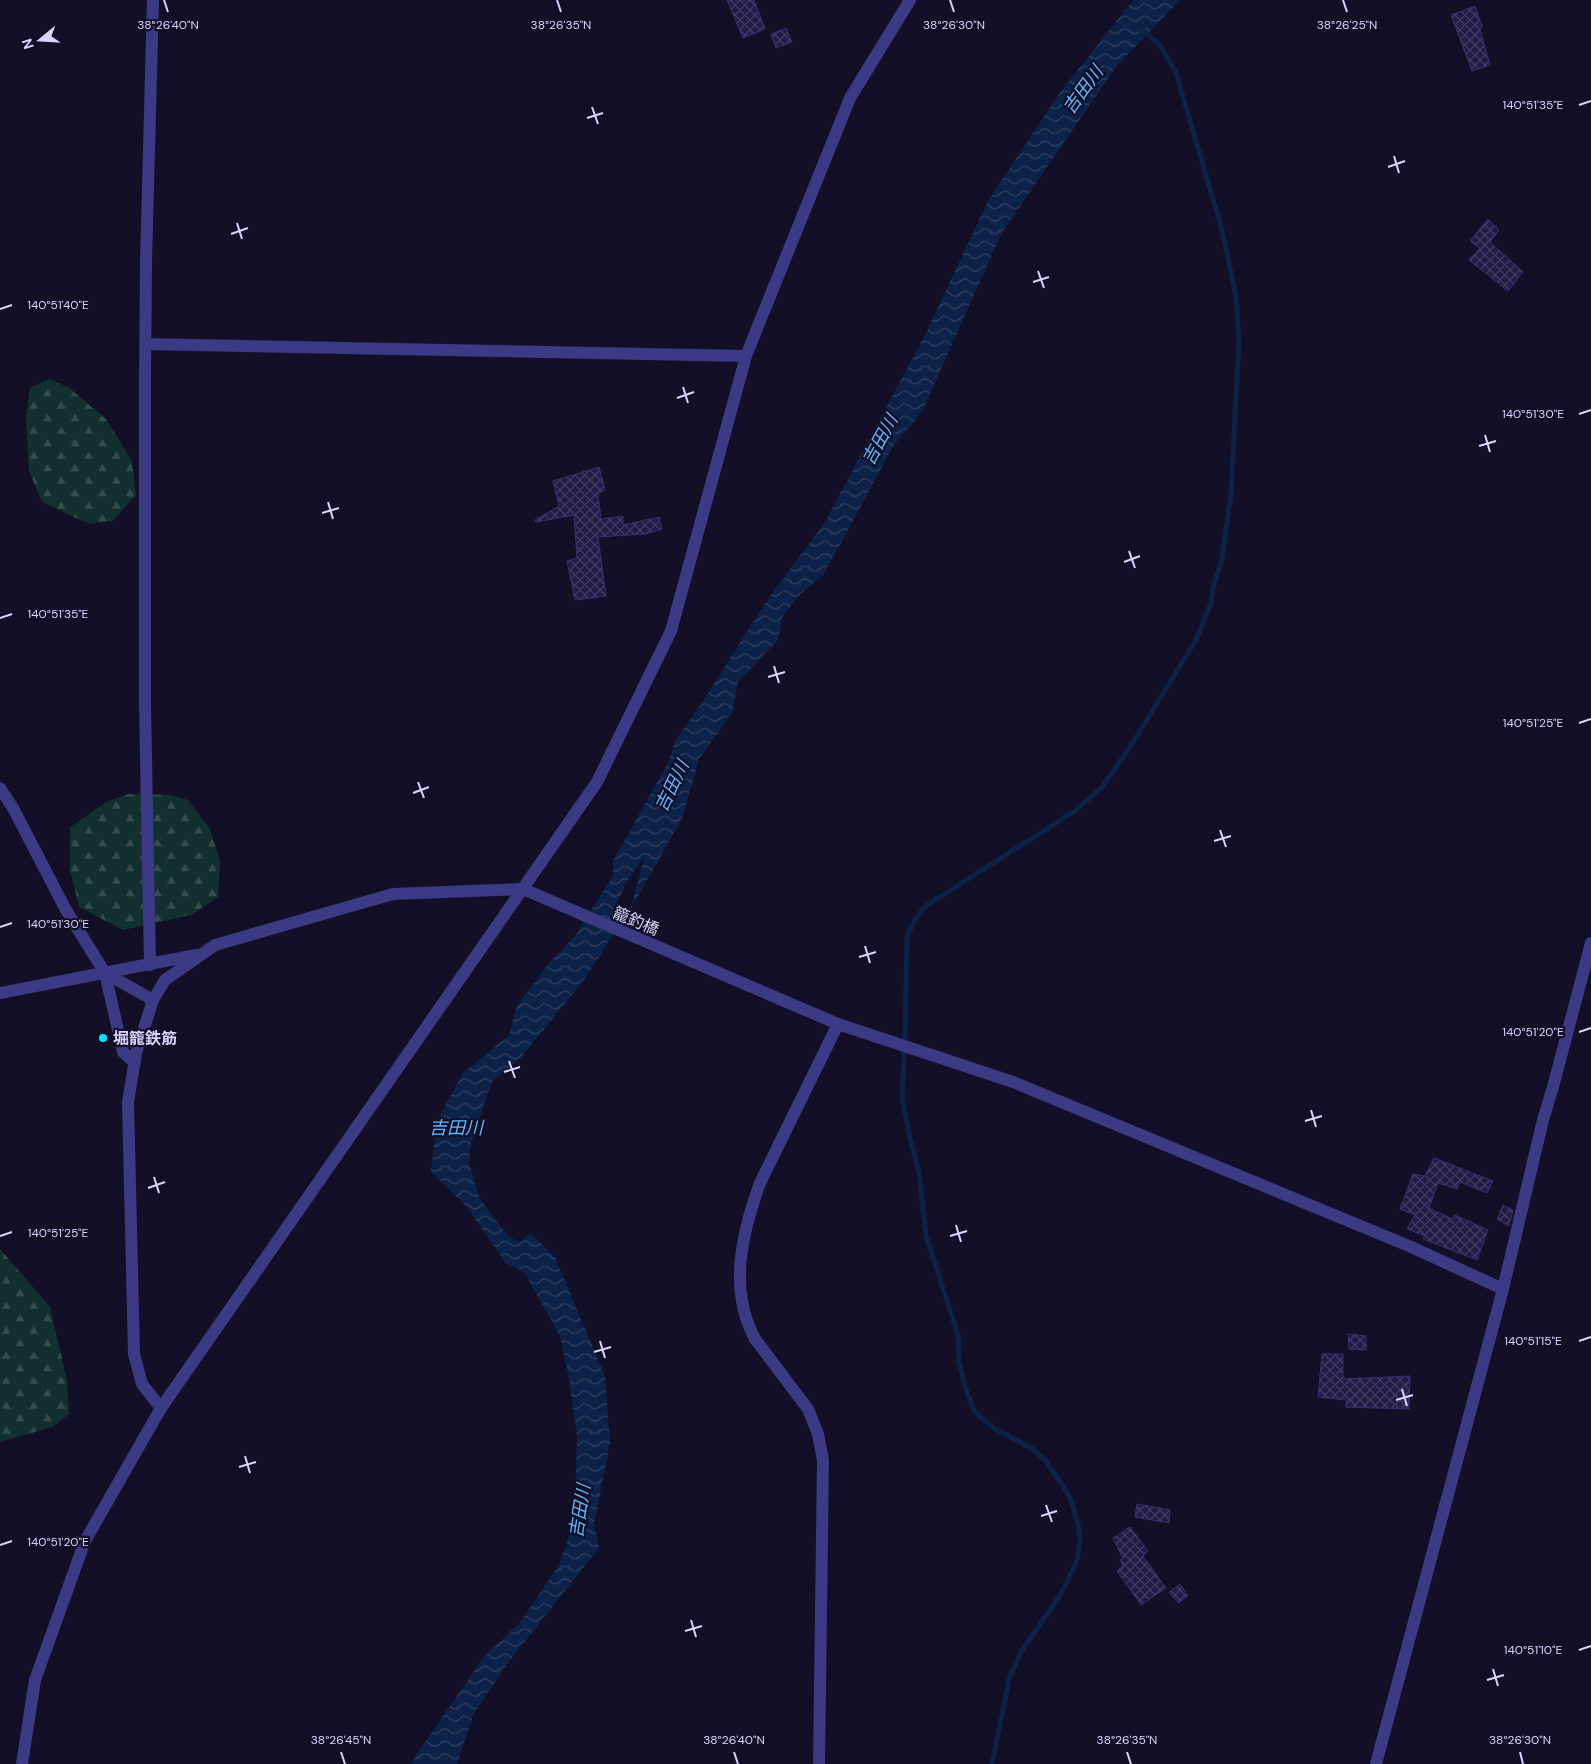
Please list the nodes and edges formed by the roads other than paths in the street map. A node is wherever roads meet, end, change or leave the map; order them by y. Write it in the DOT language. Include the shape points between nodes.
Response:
graph roads {
  1 [pos="153,0"];
  2 [pos="910,0"];
  3 [pos="145,344"];
  4 [pos="746,356"];
  5 [pos="0,788"];
  6 [pos="523,889"];
  7 [pos="1591,943"];
  8 [pos="202,954"];
  9 [pos="150,965"];
  10 [pos="105,973"];
  11 [pos="0,993"];
  12 [pos="153,1000"];
  13 [pos="838,1024"];
  14 [pos="135,1063"];
  15 [pos="1503,1289"];
  16 [pos="161,1408"];
  17 [pos="22,1764"];
  18 [pos="819,1764"];
  19 [pos="1376,1764"];
  1 -- 3 [label="street"];
  2 -- 4 [label="street" via="850,98"];
  3 -- 4 [label="street"];
  3 -- 9 [label="street" via="145,705"];
  4 -- 6 [label="street" via="671,631 597,782"];
  5 -- 10 [label="street" via="66,910"];
  6 -- 8 [label="street" via="393,894 215,945"];
  6 -- 13 [label="street, 籠釣橋"];
  6 -- 16 [label="street"];
  7 -- 15 [label="street" via="1543,1120"];
  8 -- 9 [label="street"];
  8 -- 12 [label="street" via="165,980"];
  9 -- 10 [label="street"];
  10 -- 11 [label="street"];
  10 -- 12 [label="street"];
  10 -- 14 [label="street" via="123,1052"];
  12 -- 14 [label="street"];
  13 -- 15 [label="street, 籠釣橋" via="1013,1082 1409,1246"];
  13 -- 18 [label="street" via="760,1182 740,1260 745,1318 755,1339 808,1409 818,1434 823,1460"];
  14 -- 16 [label="street" via="128,1102 134,1354 142,1384"];
  15 -- 19 [label="street"];
  16 -- 17 [label="street" via="85,1541 35,1680"];
}
